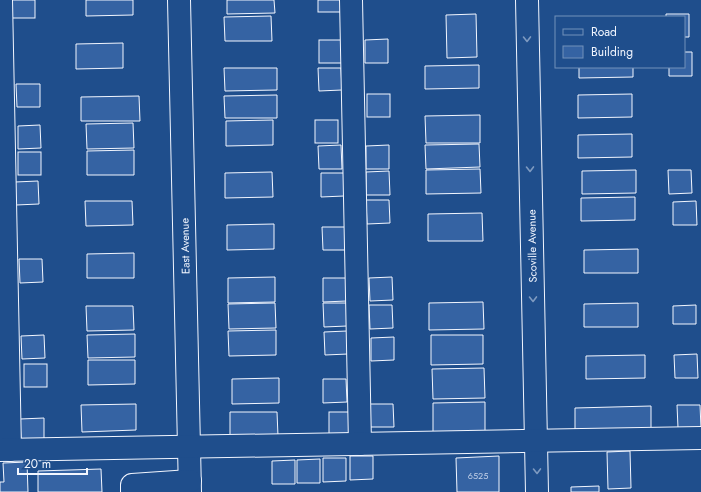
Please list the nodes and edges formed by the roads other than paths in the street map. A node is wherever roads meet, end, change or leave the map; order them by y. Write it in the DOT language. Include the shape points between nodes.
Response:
graph roads {
  1 [pos="1,0"];
  2 [pos="179,0"];
  3 [pos="350,0"];
  4 [pos="527,0"];
  5 [pos="701,438"];
  6 [pos="536,441"];
  7 [pos="360,444"];
  8 [pos="189,447"];
  9 [pos="5,450"];
  10 [pos="190,486"];
  11 [pos="132,492"];
  12 [pos="537,492"];
  1 -- 9 [label="street"];
  2 -- 8 [label="street, East Avenue"];
  3 -- 7 [label="street"];
  4 -- 6 [label="street, Scoville Avenue, one-way"];
  5 -- 6 [label="street"];
  6 -- 7 [label="street"];
  6 -- 12 [label="street, Scoville Avenue, one-way"];
  7 -- 8 [label="street"];
  8 -- 9 [label="street"];
  8 -- 10 [label="street, East Avenue"];
  10 -- 11 [label="street" via="132,485"];
}
